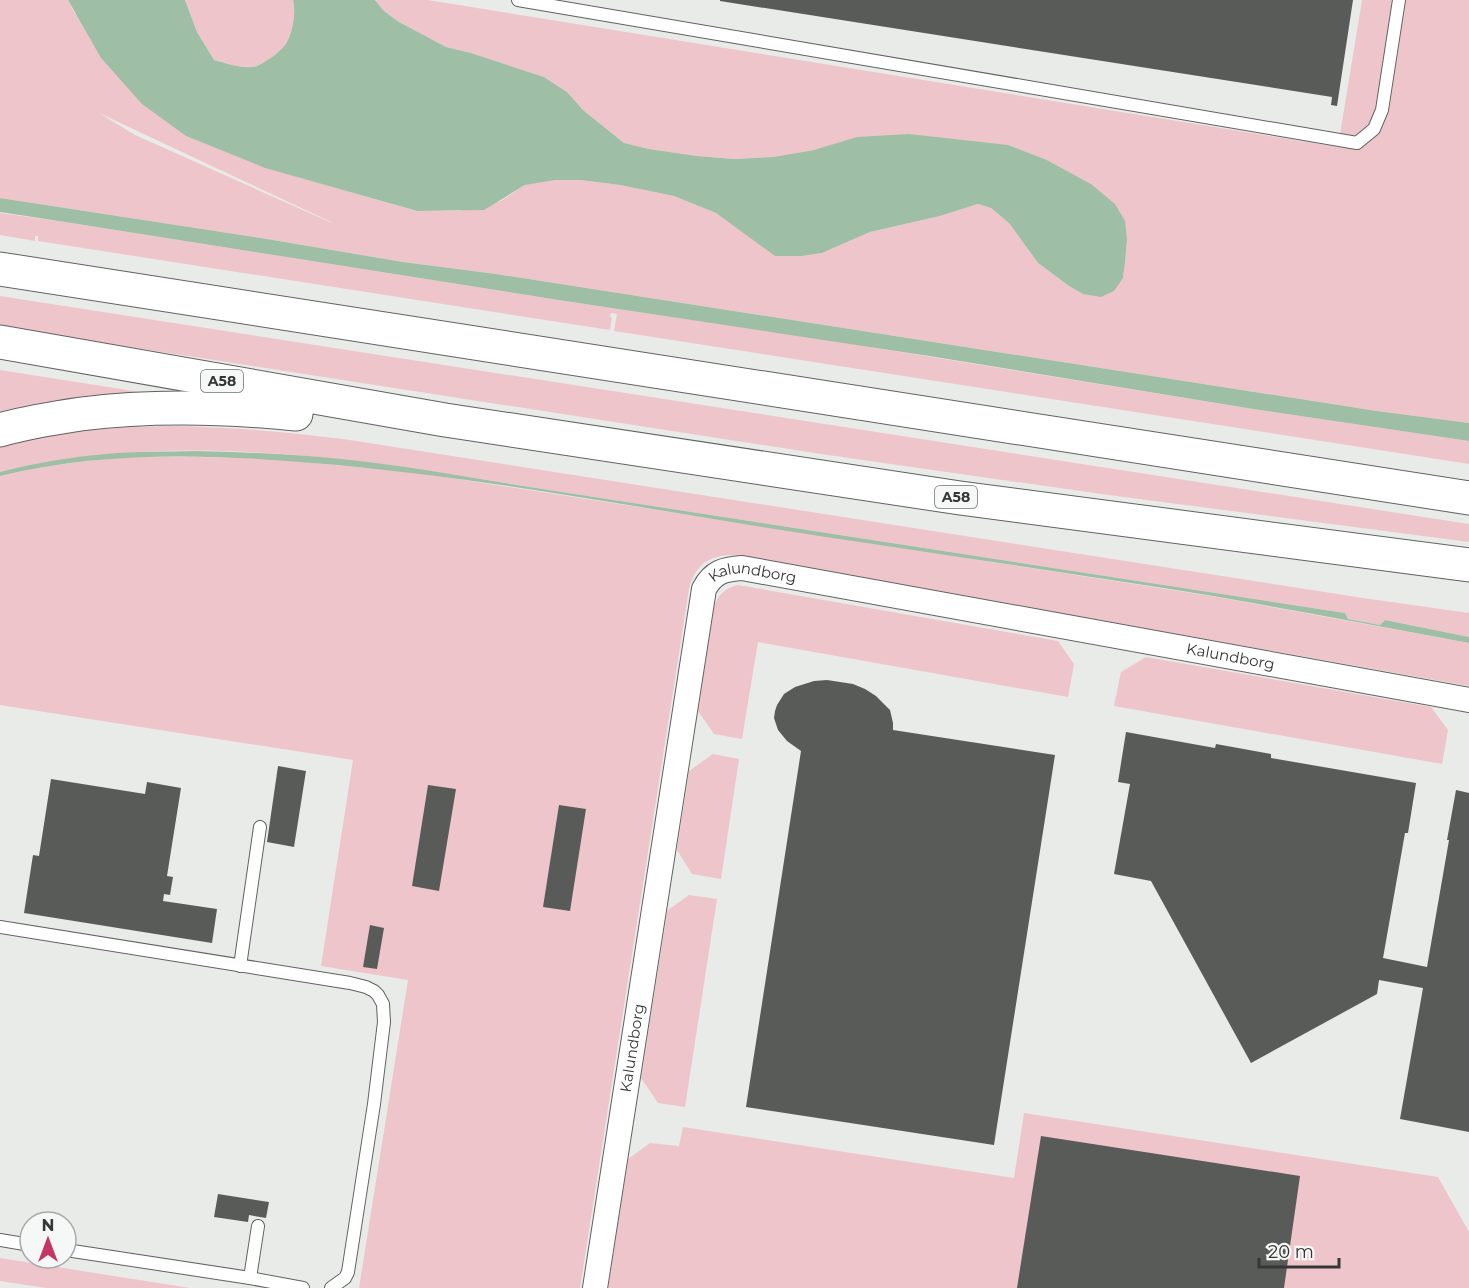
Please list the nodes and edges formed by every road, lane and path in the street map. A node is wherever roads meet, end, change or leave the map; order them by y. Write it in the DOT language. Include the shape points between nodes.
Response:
graph roads {
  1 [pos="518,0"];
  2 [pos="1399,0"];
  3 [pos="0,268"];
  4 [pos="0,342"];
  5 [pos="445,420"];
  6 [pos="0,430"];
  7 [pos="1469,498"];
  8 [pos="1469,565"];
  9 [pos="1469,700"];
  10 [pos="260,827"];
  11 [pos="0,927"];
  12 [pos="240,966"];
  13 [pos="258,1226"];
  14 [pos="0,1240"];
  15 [pos="18,1243"];
  16 [pos="78,1252"];
  17 [pos="250,1278"];
  18 [pos="303,1288"];
  19 [pos="331,1288"];
  20 [pos="595,1288"];
  1 -- 2 [label="lane" via="1357,143 1374,129 1382,110"];
  3 -- 7 [label="highway"];
  4 -- 5 [label="highway, A58"];
  5 -- 6 [label="highway, A58" via="163,408 38,420"];
  5 -- 8 [label="highway, A58" via="960,498"];
  9 -- 20 [label="street, Kalundborg" via="742,568 731,568 710,579 704,589"];
  10 -- 12 [label="lane"];
  11 -- 12 [label="lane"];
  12 -- 19 [label="lane" via="366,987 375,991 383,1004 374,1104 348,1272"];
  13 -- 17 [label="lane"];
  14 -- 15 [label="lane"];
  16 -- 17 [label="lane"];
  17 -- 18 [label="lane"];
}
